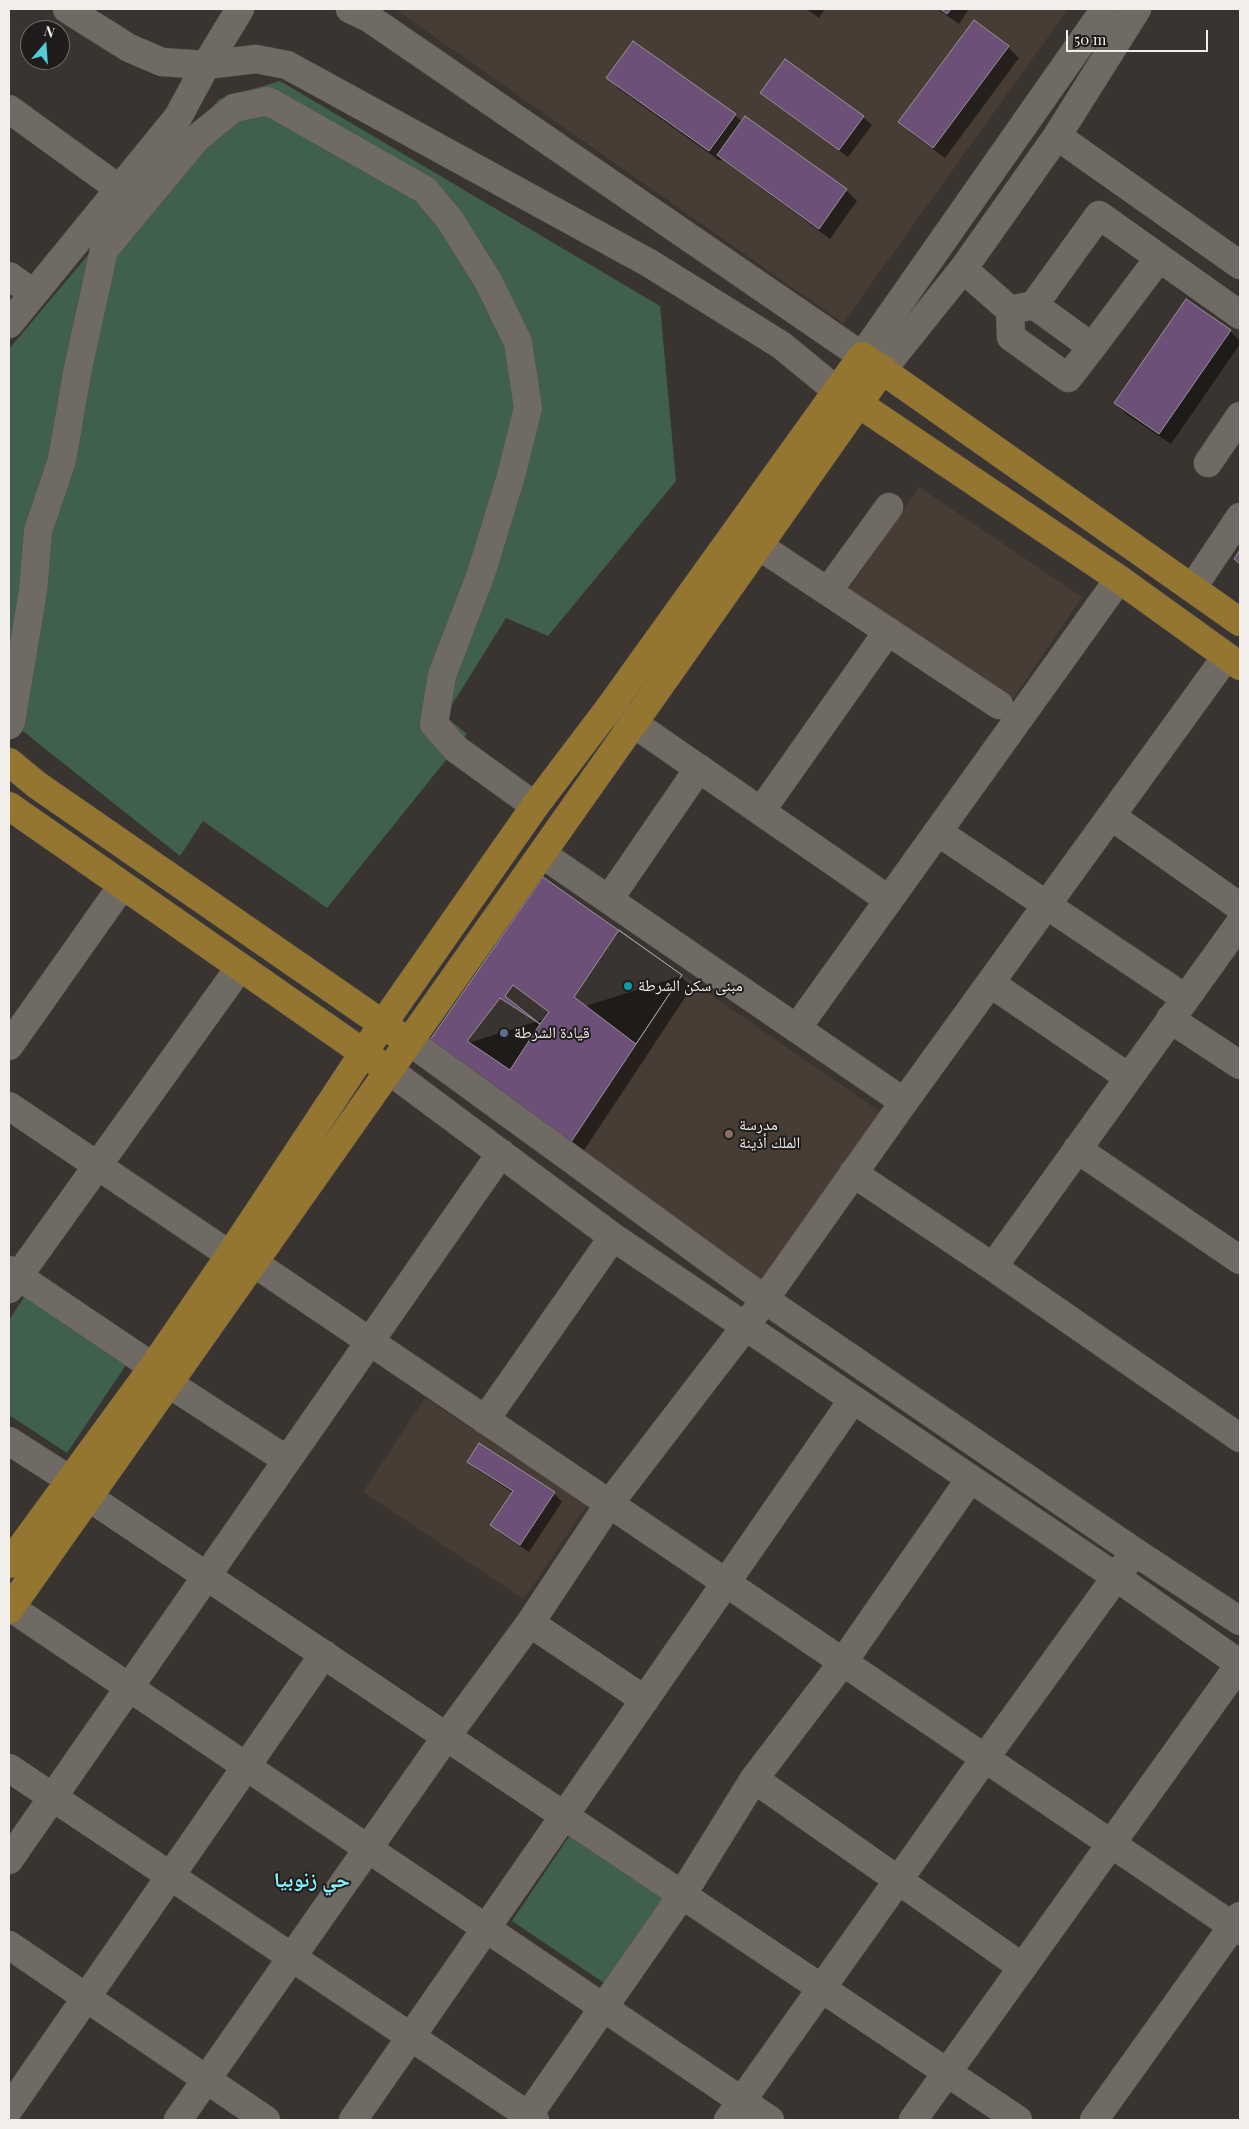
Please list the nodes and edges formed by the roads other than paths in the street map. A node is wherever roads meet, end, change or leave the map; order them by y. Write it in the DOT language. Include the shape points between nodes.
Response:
graph roads {
  1 [pos="67,9"];
  2 [pos="240,9"];
  3 [pos="350,9"];
  4 [pos="1105,9"];
  5 [pos="1137,9"];
  6 [pos="206,65"];
  7 [pos="9,109"];
  8 [pos="1057,136"];
  9 [pos="118,188"];
  10 [pos="1159,258"];
  11 [pos="1240,265"];
  12 [pos="963,269"];
  13 [pos="9,276"];
  14 [pos="33,293"];
  15 [pos="1022,307"];
  16 [pos="1240,315"];
  17 [pos="9,324"];
  18 [pos="1092,347"];
  19 [pos="873,362"];
  20 [pos="848,397"];
  21 [pos="1240,416"];
  22 [pos="1208,463"];
  23 [pos="890,507"];
  24 [pos="1240,517"];
  25 [pos="758,546"];
  26 [pos="1119,579"];
  27 [pos="1193,587"];
  28 [pos="828,591"];
  29 [pos="1240,622"];
  30 [pos="888,631"];
  31 [pos="1233,661"];
  32 [pos="1000,705"];
  33 [pos="610,706"];
  34 [pos="9,724"];
  35 [pos="634,724"];
  36 [pos="9,762"];
  37 [pos="699,768"];
  38 [pos="37,785"];
  39 [pos="535,806"];
  40 [pos="761,811"];
  41 [pos="11,812"];
  42 [pos="1111,816"];
  43 [pos="938,832"];
  44 [pos="542,854"];
  45 [pos="122,886"];
  46 [pos="609,899"];
  47 [pos="889,900"];
  48 [pos="1047,905"];
  49 [pos="1240,907"];
  50 [pos="1240,923"];
  51 [pos="240,967"];
  52 [pos="990,983"];
  53 [pos="1178,1008"];
  54 [pos="382,1025"];
  55 [pos="797,1028"];
  56 [pos="409,1041"];
  57 [pos="9,1046"];
  58 [pos="363,1054"];
  59 [pos="1240,1065"];
  60 [pos="390,1071"];
  61 [pos="1128,1077"];
  62 [pos="904,1102"];
  63 [pos="9,1106"];
  64 [pos="1077,1149"];
  65 [pos="502,1154"];
  66 [pos="96,1165"];
  67 [pos="854,1173"];
  68 [pos="612,1237"];
  69 [pos="242,1259"];
  70 [pos="1240,1260"];
  71 [pos="993,1267"];
  72 [pos="12,1278"];
  73 [pos="764,1299"];
  74 [pos="745,1327"];
  75 [pos="370,1342"];
  76 [pos="160,1375"];
  77 [pos="852,1401"];
  78 [pos="485,1420"];
  79 [pos="1240,1438"];
  80 [pos="9,1441"];
  81 [pos="288,1460"];
  82 [pos="970,1480"];
  83 [pos="79,1488"];
  84 [pos="609,1504"];
  85 [pos="1135,1552"];
  86 [pos="9,1564"];
  87 [pos="207,1576"];
  88 [pos="1116,1577"];
  89 [pos="725,1582"];
  90 [pos="10,1609"];
  91 [pos="1240,1621"];
  92 [pos="530,1623"];
  93 [pos="324,1654"];
  94 [pos="843,1662"];
  95 [pos="1240,1664"];
  96 [pos="129,1687"];
  97 [pos="645,1700"];
  98 [pos="446,1737"];
  99 [pos="985,1758"];
  100 [pos="246,1766"];
  101 [pos="9,1768"];
  102 [pos="754,1780"];
  103 [pos="52,1798"];
  104 [pos="564,1816"];
  105 [pos="1111,1843"];
  106 [pos="368,1849"];
  107 [pos="9,1860"];
  108 [pos="170,1876"];
  109 [pos="898,1880"];
  110 [pos="682,1895"];
  111 [pos="1238,1924"];
  112 [pos="486,1928"];
  113 [pos="9,1945"];
  114 [pos="292,1958"];
  115 [pos="1022,1968"];
  116 [pos="822,1988"];
  117 [pos="86,1997"];
  118 [pos="603,2008"];
  119 [pos="410,2037"];
  120 [pos="947,2073"];
  121 [pos="207,2080"];
  122 [pos="9,2109"];
  123 [pos="735,2111"];
  124 [pos="9,2115"];
  125 [pos="529,2119"];
  126 [pos="16,2120"];
  127 [pos="178,2120"];
  128 [pos="266,2120"];
  129 [pos="353,2120"];
  130 [pos="770,2120"];
  131 [pos="913,2120"];
  132 [pos="1018,2120"];
  133 [pos="1094,2120"];
  1 -- 6 [label="street" via="129,48 162,62"];
  2 -- 6 [label="street"];
  3 -- 19 [label="street" via="369,18"];
  4 -- 19 [label="street"];
  5 -- 8 [label="street"];
  6 -- 9 [label="street" via="178,116"];
  6 -- 20 [label="street" via="256,59 287,66 649,263 780,345"];
  7 -- 9 [label="street"];
  8 -- 11 [label="street"];
  8 -- 12 [label="street"];
  9 -- 14 [label="street"];
  10 -- 15 [label="street" via="1099,215"];
  10 -- 16 [label="street"];
  10 -- 18 [label="street"];
  12 -- 15 [label="street"];
  12 -- 19 [label="street"];
  13 -- 14 [label="street"];
  14 -- 17 [label="street"];
  15 -- 18 [label="street"];
  15 -- 18 [label="street" via="1011,337 1068,378"];
  19 -- 20 [label="main road"];
  19 -- 27 [label="main road"];
  20 -- 25 [label="main road"];
  20 -- 26 [label="main road"];
  20 -- 33 [label="main road"];
  21 -- 22 [label="street"];
  23 -- 28 [label="street"];
  24 -- 27 [label="street"];
  25 -- 28 [label="street"];
  25 -- 35 [label="main road"];
  26 -- 31 [label="main road"];
  26 -- 43 [label="street"];
  27 -- 29 [label="main road"];
  28 -- 30 [label="street"];
  30 -- 32 [label="street"];
  30 -- 40 [label="street"];
  31 -- 42 [label="street"];
  33 -- 35 [label="street"];
  33 -- 39 [label="main road"];
  34 -- 39 [label="street" via="33,591 38,531 62,460 104,250 196,138 234,108 268,102 425,190 450,220 488,280 518,342 528,408 481,574 442,675 434,724 456,749"];
  35 -- 37 [label="street"];
  35 -- 44 [label="main road"];
  36 -- 38 [label="main road"];
  37 -- 40 [label="street"];
  37 -- 46 [label="street"];
  38 -- 41 [label="street"];
  38 -- 54 [label="main road"];
  39 -- 54 [label="main road"];
  40 -- 47 [label="street"];
  41 -- 45 [label="main road"];
  42 -- 48 [label="street"];
  42 -- 49 [label="street"];
  43 -- 47 [label="street"];
  43 -- 48 [label="street"];
  44 -- 46 [label="street"];
  44 -- 56 [label="main road"];
  45 -- 51 [label="main road"];
  45 -- 57 [label="street"];
  46 -- 55 [label="street"];
  47 -- 55 [label="street"];
  48 -- 52 [label="street"];
  48 -- 53 [label="street"];
  50 -- 53 [label="street"];
  51 -- 58 [label="main road"];
  51 -- 66 [label="street"];
  52 -- 61 [label="street"];
  52 -- 62 [label="street"];
  53 -- 59 [label="street"];
  53 -- 61 [label="street"];
  54 -- 56 [label="main road"];
  54 -- 58 [label="main road"];
  55 -- 62 [label="street"];
  56 -- 60 [label="main road"];
  56 -- 73 [label="street"];
  58 -- 60 [label="main road"];
  58 -- 69 [label="main road"];
  60 -- 65 [label="street"];
  60 -- 69 [label="main road"];
  61 -- 64 [label="street"];
  62 -- 67 [label="street"];
  63 -- 66 [label="street"];
  64 -- 70 [label="street"];
  64 -- 71 [label="street"];
  65 -- 68 [label="street"];
  65 -- 75 [label="street"];
  66 -- 69 [label="street"];
  66 -- 72 [label="street"];
  67 -- 71 [label="street"];
  67 -- 73 [label="street"];
  68 -- 74 [label="street"];
  68 -- 78 [label="street"];
  69 -- 75 [label="street"];
  69 -- 76 [label="main road"];
  71 -- 79 [label="street"];
  72 -- 76 [label="street"];
  73 -- 74 [label="street"];
  73 -- 85 [label="street"];
  74 -- 77 [label="street"];
  74 -- 84 [label="street"];
  75 -- 78 [label="street"];
  75 -- 81 [label="street"];
  76 -- 81 [label="street"];
  76 -- 83 [label="main road"];
  77 -- 82 [label="street"];
  77 -- 89 [label="street"];
  78 -- 84 [label="street"];
  80 -- 83 [label="street"];
  81 -- 87 [label="street"];
  82 -- 88 [label="street"];
  82 -- 94 [label="street"];
  83 -- 86 [label="main road"];
  83 -- 87 [label="street"];
  83 -- 90 [label="main road"];
  84 -- 89 [label="street"];
  84 -- 92 [label="street"];
  85 -- 88 [label="street"];
  85 -- 91 [label="street"];
  87 -- 93 [label="street"];
  87 -- 96 [label="street"];
  88 -- 95 [label="street"];
  88 -- 99 [label="street"];
  89 -- 94 [label="street"];
  89 -- 97 [label="street"];
  90 -- 96 [label="street"];
  92 -- 97 [label="street"];
  92 -- 98 [label="street"];
  93 -- 98 [label="street"];
  93 -- 100 [label="street"];
  94 -- 99 [label="street"];
  94 -- 102 [label="street"];
  95 -- 105 [label="street"];
  96 -- 100 [label="street"];
  96 -- 103 [label="street"];
  97 -- 104 [label="street"];
  98 -- 104 [label="street"];
  98 -- 106 [label="street"];
  99 -- 105 [label="street"];
  99 -- 109 [label="street"];
  100 -- 106 [label="street"];
  100 -- 108 [label="street"];
  101 -- 103 [label="street"];
  102 -- 109 [label="street"];
  102 -- 110 [label="street"];
  103 -- 107 [label="street"];
  103 -- 108 [label="street"];
  104 -- 110 [label="street"];
  104 -- 112 [label="street"];
  105 -- 111 [label="street"];
  105 -- 115 [label="street"];
  106 -- 112 [label="street"];
  106 -- 114 [label="street"];
  108 -- 114 [label="street"];
  108 -- 117 [label="street"];
  109 -- 115 [label="street"];
  109 -- 116 [label="street"];
  110 -- 116 [label="street"];
  110 -- 118 [label="street"];
  111 -- 133 [label="street"];
  112 -- 118 [label="street"];
  112 -- 119 [label="street"];
  113 -- 117 [label="street"];
  114 -- 119 [label="street"];
  114 -- 121 [label="street"];
  115 -- 120 [label="street"];
  116 -- 120 [label="street"];
  116 -- 123 [label="street"];
  117 -- 121 [label="street"];
  117 -- 122 [label="street"];
  118 -- 123 [label="street"];
  118 -- 125 [label="street"];
  119 -- 125 [label="street"];
  119 -- 129 [label="street"];
  120 -- 131 [label="street"];
  120 -- 132 [label="street"];
  121 -- 127 [label="street"];
  121 -- 128 [label="street"];
  123 -- 130 [label="street"];
  124 -- 126 [label="street"];
}
